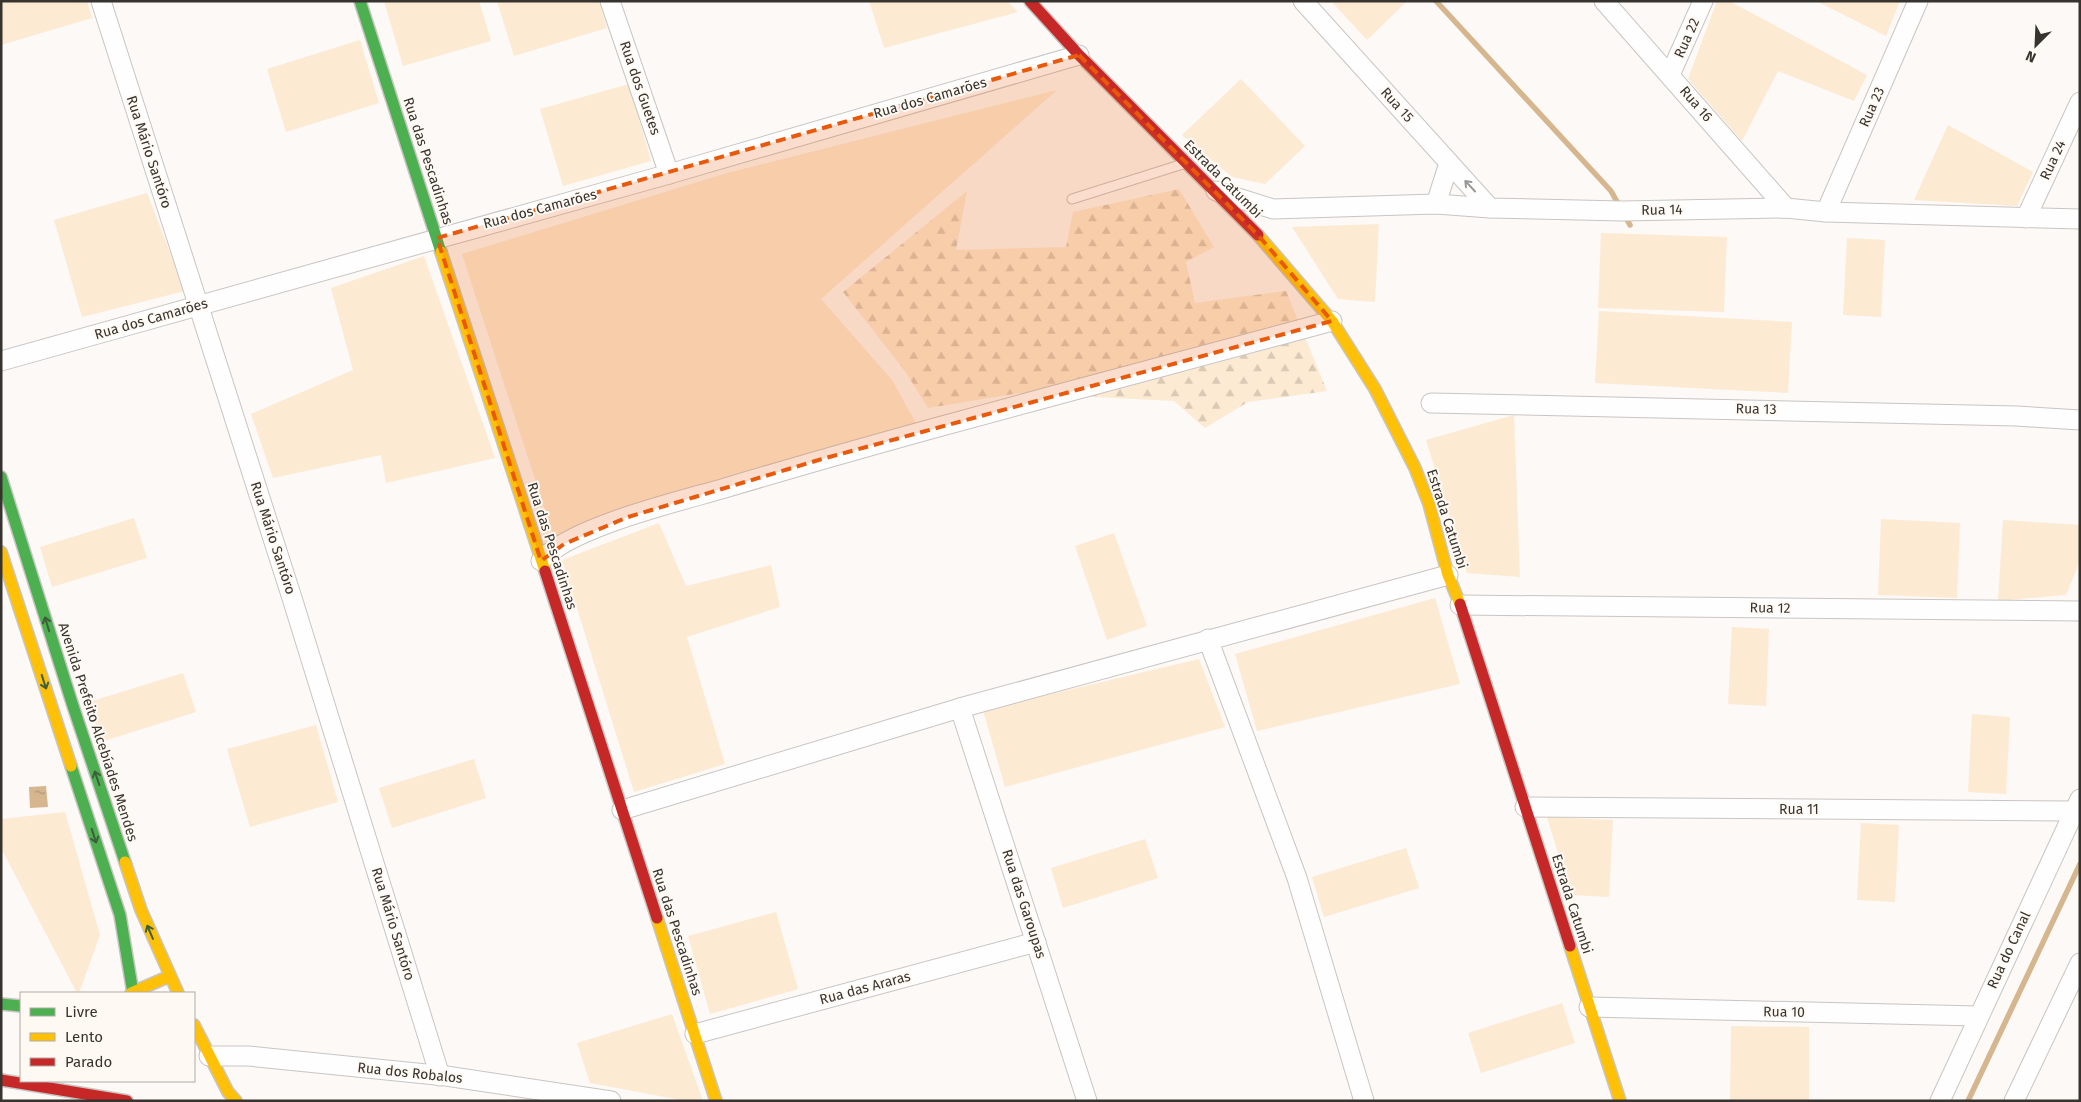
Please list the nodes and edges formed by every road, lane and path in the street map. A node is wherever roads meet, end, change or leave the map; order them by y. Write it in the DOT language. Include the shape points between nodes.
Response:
graph roads {
  1 [pos="101,1"];
  2 [pos="360,1"];
  3 [pos="610,1"];
  4 [pos="1030,1"];
  5 [pos="1303,1"];
  6 [pos="1604,1"];
  7 [pos="1703,1"];
  8 [pos="1918,1"];
  9 [pos="1079,55"];
  10 [pos="1670,75"];
  11 [pos="2080,102"];
  12 [pos="1186,163"];
  13 [pos="1449,163"];
  14 [pos="669,174"];
  15 [pos="1212,190"];
  16 [pos="1072,199"];
  17 [pos="1436,204"];
  18 [pos="1490,208"];
  19 [pos="1786,208"];
  20 [pos="1273,209"];
  21 [pos="1826,212"];
  22 [pos="2026,218"];
  23 [pos="2080,219"];
  24 [pos="1258,235"];
  25 [pos="437,238"];
  26 [pos="198,306"];
  27 [pos="1332,321"];
  28 [pos="1,361"];
  29 [pos="1431,404"];
  30 [pos="2080,420"];
  31 [pos="1,477"];
  32 [pos="1,552"];
  33 [pos="542,561"];
  34 [pos="1448,575"];
  35 [pos="1460,605"];
  36 [pos="2079,607"];
  37 [pos="1208,640"];
  38 [pos="960,708"];
  39 [pos="2077,805"];
  40 [pos="1525,807"];
  41 [pos="622,810"];
  42 [pos="126,864"];
  43 [pos="106,871"];
  44 [pos="1036,942"];
  45 [pos="2079,966"];
  46 [pos="170,976"];
  47 [pos="132,992"];
  48 [pos="134,992"];
  49 [pos="178,992"];
  50 [pos="1,1004"];
  51 [pos="20,1006"];
  52 [pos="1589,1008"];
  53 [pos="1978,1016"];
  54 [pos="195,1027"];
  55 [pos="695,1034"];
  56 [pos="209,1056"];
  57 [pos="440,1076"];
  58 [pos="1,1080"];
  59 [pos="98,1085"];
  60 [pos="83,1093"];
  61 [pos="127,1101"];
  62 [pos="236,1101"];
  63 [pos="611,1101"];
  64 [pos="716,1101"];
  65 [pos="1087,1101"];
  66 [pos="1364,1101"];
  67 [pos="1620,1101"];
  68 [pos="1940,1101"];
  69 [pos="2014,1101"];
  1 -- 26 [label="street, Rua Mário Santóro"];
  2 -- 25 [label="main road, Rua das Pescadinhas"];
  3 -- 14 [label="street, Rua dos Guetes"];
  4 -- 9 [label="main road, Estrada Catumbi"];
  5 -- 13 [label="street, Rua 15"];
  6 -- 10 [label="street, Rua 16"];
  7 -- 10 [label="street, Rua 22"];
  8 -- 21 [label="street, Rua 23"];
  9 -- 12 [label="main road, Estrada Catumbi"];
  9 -- 14 [label="street, Rua dos Camarões"];
  10 -- 19 [label="street, Rua 16"];
  11 -- 22 [label="street, Rua 24"];
  12 -- 15 [label="main road, Estrada Catumbi"];
  12 -- 16 [label="lane"];
  13 -- 17 [label="street"];
  18 -- 13 [label="street, Rua 15, one-way"];
  14 -- 25 [label="street, Rua dos Camarões"];
  15 -- 20 [label="street, Rua 14"];
  15 -- 24 [label="main road, Estrada Catumbi"];
  17 -- 18 [label="street, Rua 14"];
  17 -- 20 [label="street, Rua 14"];
  18 -- 19 [label="street, Rua 14" via="1622,211"];
  19 -- 21 [label="street, Rua 14"];
  20 -- 24 [label="street"];
  21 -- 22 [label="street, Rua 14"];
  22 -- 23 [label="street, Rua 14"];
  24 -- 27 [label="main road, Estrada Catumbi"];
  25 -- 26 [label="street, Rua dos Camarões"];
  25 -- 33 [label="main road, Rua das Pescadinhas"];
  26 -- 28 [label="street, Rua dos Camarões"];
  26 -- 57 [label="street, Rua Mário Santóro"];
  27 -- 33 [label="street" via="822,459 646,512 589,531 548,554"];
  27 -- 34 [label="main road, Estrada Catumbi" via="1375,389 1415,468 1429,504"];
  29 -- 30 [label="street, Rua 13" via="1685,407"];
  42 -- 31 [label="main road, Avenida Prefeito Alcebíades Mendes, one-way"];
  32 -- 43 [label="main road, one-way"];
  33 -- 41 [label="main road, Rua das Pescadinhas"];
  34 -- 35 [label="main road, Estrada Catumbi"];
  34 -- 37 [label="street"];
  35 -- 36 [label="street, Rua 12"];
  35 -- 40 [label="main road, Estrada Catumbi"];
  37 -- 38 [label="street"];
  37 -- 66 [label="street" via="1297,878"];
  38 -- 41 [label="street"];
  38 -- 44 [label="street, Rua das Garoupas"];
  39 -- 40 [label="street, Rua 11"];
  39 -- 53 [label="street, Rua do Canal"];
  40 -- 52 [label="main road, Estrada Catumbi"];
  41 -- 55 [label="main road, Rua das Pescadinhas"];
  42 -- 43 [label="main road"];
  46 -- 42 [label="main road, Avenida Prefeito Alcebíades Mendes, one-way" via="141,910"];
  43 -- 47 [label="main road" via="120,915"];
  44 -- 55 [label="street, Rua das Araras"];
  44 -- 65 [label="street, Rua das Garoupas"];
  45 -- 69 [label="street"];
  46 -- 48 [label="main road"];
  46 -- 49 [label="main road, Avenida Prefeito Alcebíades Mendes"];
  50 -- 51 [label="main road"];
  52 -- 53 [label="street, Rua 10"];
  52 -- 67 [label="main road, Estrada Catumbi"];
  53 -- 68 [label="street, Rua do Canal"];
  54 -- 56 [label="main road"];
  55 -- 64 [label="main road, Rua das Pescadinhas"];
  56 -- 57 [label="street, Rua dos Robalos" via="248,1056"];
  56 -- 62 [label="main road"];
  57 -- 63 [label="street, Rua dos Robalos"];
  58 -- 60 [label="main road"];
  59 -- 60 [label="main road"];
  60 -- 61 [label="main road"];
}
